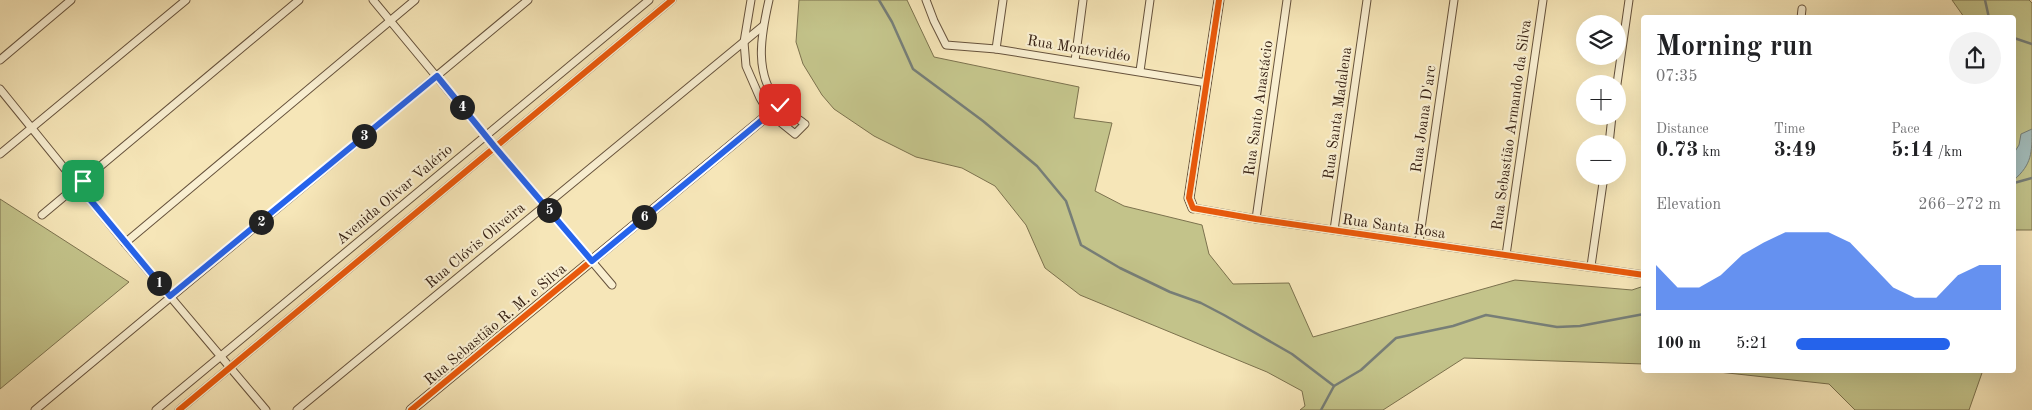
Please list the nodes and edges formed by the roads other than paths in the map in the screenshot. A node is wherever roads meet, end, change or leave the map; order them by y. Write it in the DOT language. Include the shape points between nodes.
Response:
graph roads {
  1 [pos="71,0"];
  2 [pos="186,0"];
  3 [pos="299,0"];
  4 [pos="373,0"];
  5 [pos="415,0"];
  6 [pos="528,0"];
  7 [pos="649,0"];
  8 [pos="672,0"];
  9 [pos="751,0"];
  10 [pos="768,0"];
  11 [pos="926,0"];
  12 [pos="1003,0"];
  13 [pos="1083,0"];
  14 [pos="1150,0"];
  15 [pos="1218,0"];
  16 [pos="1287,0"];
  17 [pos="1367,0"];
  18 [pos="1454,0"];
  19 [pos="1543,0"];
  20 [pos="1629,0"];
  21 [pos="1802,9"];
  22 [pos="1801,15"];
  23 [pos="391,20"];
  24 [pos="763,26"];
  25 [pos="744,42"];
  26 [pos="996,49"];
  27 [pos="0,60"];
  28 [pos="1074,61"];
  29 [pos="1140,71"];
  30 [pos="1618,75"];
  31 [pos="437,76"];
  32 [pos="1207,83"];
  33 [pos="0,89"];
  34 [pos="780,105"];
  35 [pos="770,114"];
  36 [pos="32,128"];
  37 [pos="486,136"];
  38 [pos="494,146"];
  39 [pos="0,154"];
  40 [pos="78,185"];
  41 [pos="1603,185"];
  42 [pos="545,205"];
  43 [pos="1194,208"];
  44 [pos="42,215"];
  45 [pos="1256,219"];
  46 [pos="1334,230"];
  47 [pos="125,242"];
  48 [pos="1419,242"];
  49 [pos="1506,255"];
  50 [pos="592,261"];
  51 [pos="1591,266"];
  52 [pos="1641,274"];
  53 [pos="612,285"];
  54 [pos="170,296"];
  55 [pos="221,356"];
  56 [pos="230,368"];
  57 [pos="34,410"];
  58 [pos="156,410"];
  59 [pos="179,410"];
  60 [pos="266,410"];
  61 [pos="297,410"];
  62 [pos="411,410"];
  1 -- 27 [label="street"];
  2 -- 36 [label="street"];
  3 -- 40 [label="street"];
  4 -- 23 [label="street"];
  5 -- 23 [label="street"];
  6 -- 31 [label="street"];
  7 -- 37 [label="street, Avenida Olivar Valério"];
  8 -- 38 [label="street"];
  9 -- 25 [label="street"];
  10 -- 24 [label="street"];
  11 -- 26 [label="street, Rua Montevidéo" via="946,45"];
  12 -- 26 [label="street"];
  13 -- 28 [label="street"];
  14 -- 29 [label="street"];
  15 -- 32 [label="street"];
  16 -- 45 [label="street, Rua Santo Anastácio"];
  17 -- 46 [label="street, Rua Santa Madalena"];
  18 -- 48 [label="street, Rua Joana D'arc"];
  19 -- 49 [label="street, Rua Sebastião Armando da Silva"];
  20 -- 30 [label="street"];
  21 -- 22 [label="street"];
  23 -- 31 [label="street"];
  23 -- 47 [label="street"];
  24 -- 25 [label="street, Rua Clóvis Oliveira"];
  24 -- 34 [label="street" via="762,68"];
  25 -- 35 [label="street" via="746,66"];
  25 -- 42 [label="street, Rua Clóvis Oliveira"];
  26 -- 28 [label="street, Rua Montevidéo"];
  28 -- 29 [label="street, Rua Montevidéo"];
  29 -- 32 [label="street, Rua Montevidéo"];
  31 -- 37 [label="street"];
  31 -- 54 [label="street"];
  32 -- 43 [label="street" via="1189,198"];
  33 -- 36 [label="street"];
  34 -- 35 [label="street, Rua Sebastião R. M. e Silva"];
  34 -- 35 [label="street" via="805,124 795,134"];
  35 -- 50 [label="street, Rua Sebastião R. M. e Silva"];
  36 -- 39 [label="street"];
  36 -- 40 [label="street"];
  37 -- 38 [label="street"];
  37 -- 55 [label="street, Avenida Olivar Valério"];
  38 -- 42 [label="street"];
  38 -- 56 [label="street"];
  40 -- 44 [label="street"];
  40 -- 47 [label="street"];
  41 -- 51 [label="street"];
  42 -- 50 [label="street"];
  42 -- 61 [label="street, Rua Clóvis Oliveira"];
  43 -- 45 [label="street, Rua Santa Rosa"];
  45 -- 46 [label="street, Rua Santa Rosa"];
  46 -- 48 [label="street, Rua Santa Rosa"];
  47 -- 54 [label="street"];
  48 -- 49 [label="street, Rua Santa Rosa"];
  49 -- 51 [label="street, Rua Santa Rosa"];
  50 -- 53 [label="street"];
  50 -- 62 [label="street, Rua Sebastião R. M. e Silva"];
  51 -- 52 [label="street, Rua Santa Rosa"];
  54 -- 55 [label="street"];
  54 -- 57 [label="street"];
  55 -- 56 [label="street"];
  55 -- 58 [label="street, Avenida Olivar Valério"];
  56 -- 59 [label="street"];
  56 -- 60 [label="street"];
}
